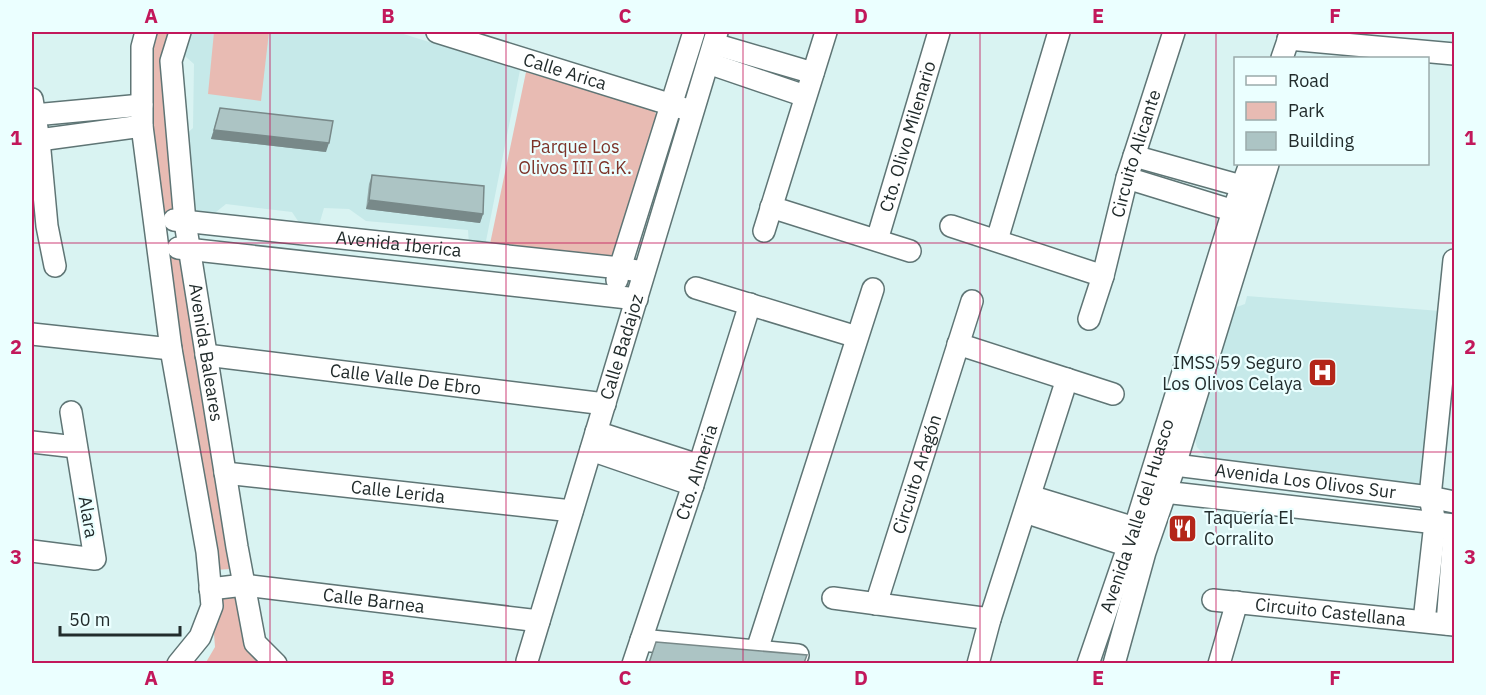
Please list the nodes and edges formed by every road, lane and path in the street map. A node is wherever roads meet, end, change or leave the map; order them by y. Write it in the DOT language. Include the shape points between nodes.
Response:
graph roads {
  1 [pos="146,32"];
  2 [pos="180,32"];
  3 [pos="437,32"];
  4 [pos="694,32"];
  5 [pos="826,32"];
  6 [pos="939,32"];
  7 [pos="1059,32"];
  8 [pos="1174,32"];
  9 [pos="1297,43"];
  10 [pos="713,46"];
  11 [pos="1455,54"];
  12 [pos="813,73"];
  13 [pos="805,96"];
  14 [pos="672,105"];
  15 [pos="33,107"];
  16 [pos="693,112"];
  17 [pos="142,116"];
  18 [pos="39,140"];
  19 [pos="1134,156"];
  20 [pos="1250,165"];
  21 [pos="1267,165"];
  22 [pos="1127,178"];
  23 [pos="1251,189"];
  24 [pos="771,207"];
  25 [pos="1242,214"];
  26 [pos="154,216"];
  27 [pos="185,222"];
  28 [pos="39,225"];
  29 [pos="951,226"];
  30 [pos="764,231"];
  31 [pos="877,240"];
  32 [pos="997,240"];
  33 [pos="158,247"];
  34 [pos="418,247"];
  35 [pos="189,249"];
  36 [pos="910,251"];
  37 [pos="1455,260"];
  38 [pos="55,266"];
  39 [pos="620,268"];
  40 [pos="644,272"];
  41 [pos="414,274"];
  42 [pos="1103,276"];
  43 [pos="696,288"];
  44 [pos="873,289"];
  45 [pos="615,296"];
  46 [pos="637,298"];
  47 [pos="972,301"];
  48 [pos="750,304"];
  49 [pos="1089,319"];
  50 [pos="32,334"];
  51 [pos="857,337"];
  52 [pos="958,344"];
  53 [pos="171,349"];
  54 [pos="206,355"];
  55 [pos="1067,379"];
  56 [pos="1113,394"];
  57 [pos="605,404"];
  58 [pos="70,412"];
  59 [pos="593,441"];
  60 [pos="32,442"];
  61 [pos="76,447"];
  62 [pos="1165,462"];
  63 [pos="225,473"];
  64 [pos="696,475"];
  65 [pos="1156,489"];
  66 [pos="1430,497"];
  67 [pos="1455,502"];
  68 [pos="1028,504"];
  69 [pos="572,511"];
  70 [pos="1445,524"];
  71 [pos="1455,533"];
  72 [pos="1140,539"];
  73 [pos="32,551"];
  74 [pos="244,585"];
  75 [pos="210,589"];
  76 [pos="833,598"];
  77 [pos="1213,600"];
  78 [pos="1237,602"];
  79 [pos="876,604"];
  80 [pos="990,619"];
  81 [pos="539,621"];
  82 [pos="1424,621"];
  83 [pos="1451,624"];
  84 [pos="641,640"];
  85 [pos="757,650"];
  86 [pos="798,655"];
  87 [pos="527,661"];
  88 [pos="178,663"];
  89 [pos="276,663"];
  90 [pos="633,663"];
  91 [pos="978,663"];
  92 [pos="1088,663"];
  93 [pos="1114,663"];
  94 [pos="1219,663"];
  1 -- 17 [label="street, Avenida Baleares" via="142,47"];
  2 -- 27 [label="street, Avenida Baleares" via="171,62"];
  3 -- 14 [label="street, Calle Arica"];
  4 -- 14 [label="street, Calle Badajoz"];
  5 -- 12 [label="street"];
  6 -- 31 [label="street, Cto. Olivo Milenario"];
  7 -- 32 [label="street"];
  8 -- 19 [label="street, Circuito Alicante"];
  9 -- 11 [label="street"];
  10 -- 12 [label="street"];
  10 -- 13 [label="street"];
  10 -- 16 [label="street, Calle Badajoz"];
  12 -- 13 [label="street"];
  13 -- 24 [label="street"];
  14 -- 16 [label="street, Calle Arica"];
  14 -- 39 [label="street, Calle Badajoz"];
  15 -- 17 [label="street"];
  15 -- 18 [label="street"];
  16 -- 40 [label="street, Calle Badajoz"];
  17 -- 18 [label="street"];
  17 -- 26 [label="street, Avenida Baleares"];
  18 -- 28 [label="street"];
  19 -- 22 [label="street, Circuito Alicante"];
  19 -- 23 [label="street"];
  20 -- 23 [label="street, Avenida Valle del Huasco"];
  21 -- 23 [label="street, Avenida Valle del Huasco"];
  22 -- 25 [label="street"];
  22 -- 42 [label="street, Circuito Alicante"];
  23 -- 25 [label="street, Avenida Valle del Huasco"];
  24 -- 30 [label="street"];
  24 -- 31 [label="street"];
  25 -- 62 [label="street, Avenida Valle del Huasco"];
  26 -- 27 [label="street, Avenida Iberica"];
  26 -- 33 [label="street, Avenida Baleares"];
  27 -- 34 [label="street, Avenida Iberica"];
  27 -- 35 [label="street, Avenida Baleares"];
  28 -- 38 [label="street"];
  29 -- 32 [label="street"];
  31 -- 36 [label="street"];
  32 -- 42 [label="street"];
  33 -- 35 [label="street, Avenida Iberica"];
  33 -- 53 [label="street, Avenida Baleares"];
  34 -- 39 [label="street, Avenida Iberica"];
  34 -- 41 [label="street"];
  35 -- 41 [label="street, Avenida Iberica"];
  35 -- 54 [label="street, Avenida Baleares"];
  37 -- 66 [label="street, Circuito Castellana"];
  39 -- 40 [label="street, Avenida Iberica"];
  39 -- 45 [label="street, Calle Badajoz"];
  40 -- 46 [label="street, Calle Badajoz"];
  41 -- 45 [label="street, Avenida Iberica"];
  42 -- 49 [label="street, Circuito Alicante"];
  43 -- 48 [label="street"];
  44 -- 51 [label="street"];
  45 -- 46 [label="street, Avenida Iberica"];
  46 -- 57 [label="street, Calle Badajoz"];
  47 -- 52 [label="street, Circuito Aragón"];
  48 -- 51 [label="street"];
  48 -- 64 [label="street, Cto. Almeria"];
  50 -- 53 [label="street"];
  51 -- 85 [label="street"];
  52 -- 55 [label="street"];
  52 -- 79 [label="street, Circuito Aragón"];
  53 -- 75 [label="street, Avenida Baleares"];
  54 -- 57 [label="street, Calle Valle De Ebro"];
  54 -- 63 [label="street, Avenida Baleares"];
  55 -- 56 [label="street"];
  55 -- 68 [label="street"];
  57 -- 59 [label="street, Calle Badajoz"];
  58 -- 61 [label="street, Alara"];
  59 -- 64 [label="street"];
  59 -- 69 [label="street, Calle Badajoz"];
  60 -- 61 [label="street"];
  61 -- 73 [label="street, Alara" via="95,559"];
  62 -- 65 [label="street, Avenida Valle del Huasco"];
  62 -- 66 [label="street, Avenida Los Olivos Sur"];
  63 -- 69 [label="street, Calle Lerida"];
  63 -- 74 [label="street, Avenida Baleares"];
  64 -- 84 [label="street, Cto. Almeria"];
  65 -- 70 [label="street, Avenida Los Olivos Sur"];
  65 -- 72 [label="street, Avenida Valle del Huasco"];
  66 -- 67 [label="street, Avenida Los Olivos Sur"];
  66 -- 70 [label="street, Circuito Castellana"];
  68 -- 72 [label="street"];
  68 -- 80 [label="street"];
  69 -- 81 [label="street, Calle Badajoz"];
  70 -- 82 [label="street, Circuito Castellana"];
  71 -- 83 [label="street, Circuito Castellana"];
  72 -- 92 [label="street, Avenida Valle del Huasco"];
  72 -- 93 [label="street, Avenida Valle del Huasco"];
  74 -- 75 [label="street, Calle Barnea"];
  74 -- 81 [label="street, Calle Barnea"];
  74 -- 89 [label="street, Avenida Baleares" via="255,643"];
  75 -- 88 [label="street, Avenida Baleares" via="212,606 200,638"];
  76 -- 79 [label="street"];
  77 -- 78 [label="street, Circuito Castellana"];
  78 -- 82 [label="street, Circuito Castellana"];
  78 -- 94 [label="street, Circuito Castellana"];
  79 -- 80 [label="street"];
  80 -- 91 [label="street"];
  81 -- 87 [label="street, Calle Badajoz"];
  82 -- 83 [label="street, Circuito Castellana"];
  84 -- 85 [label="street"];
  84 -- 90 [label="street, Cto. Almeria"];
  85 -- 86 [label="street"];
}
